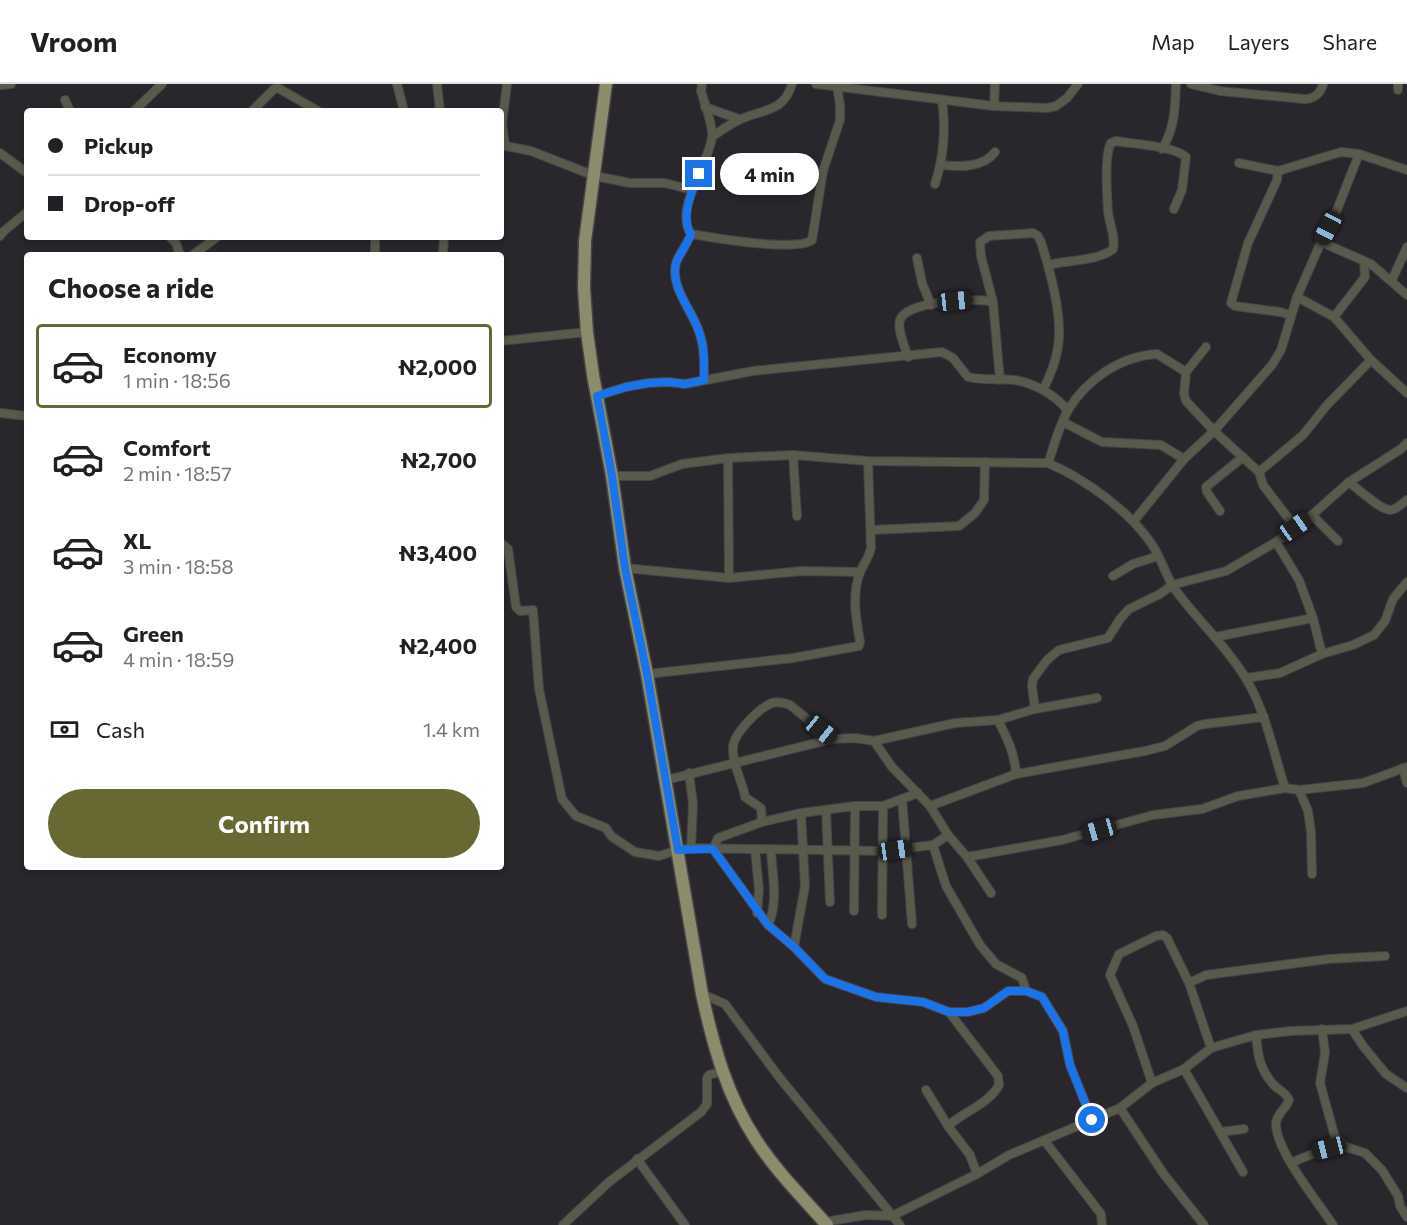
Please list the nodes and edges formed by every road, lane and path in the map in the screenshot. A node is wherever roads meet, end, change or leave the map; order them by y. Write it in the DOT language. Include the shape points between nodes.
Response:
graph roads {
  1 [pos="11,84"];
  2 [pos="162,84"];
  3 [pos="397,84"];
  4 [pos="437,84"];
  5 [pos="507,84"];
  6 [pos="606,84"];
  7 [pos="702,84"];
  8 [pos="792,84"];
  9 [pos="816,84"];
  10 [pos="995,84"];
  11 [pos="1078,84"];
  12 [pos="1176,84"];
  13 [pos="1191,84"];
  14 [pos="1323,84"];
  15 [pos="0,85"];
  16 [pos="837,86"];
  17 [pos="65,100"];
  18 [pos="942,100"];
  19 [pos="994,106"];
  20 [pos="705,107"];
  21 [pos="69,108"];
  22 [pos="137,108"];
  23 [pos="255,108"];
  24 [pos="313,108"];
  25 [pos="403,108"];
  26 [pos="440,108"];
  27 [pos="504,108"];
  28 [pos="740,119"];
  29 [pos="713,136"];
  30 [pos="504,145"];
  31 [pos="1162,149"];
  32 [pos="995,152"];
  33 [pos="0,153"];
  34 [pos="1359,154"];
  35 [pos="1239,163"];
  36 [pos="941,165"];
  37 [pos="24,170"];
  38 [pos="1407,170"];
  39 [pos="1278,171"];
  40 [pos="595,176"];
  41 [pos="935,184"];
  42 [pos="692,190"];
  43 [pos="1174,209"];
  44 [pos="24,214"];
  45 [pos="1,232"];
  46 [pos="691,234"];
  47 [pos="213,240"];
  48 [pos="1320,242"];
  49 [pos="1407,247"];
  50 [pos="197,252"];
  51 [pos="917,258"];
  52 [pos="1364,262"];
  53 [pos="1048,265"];
  54 [pos="1392,280"];
  55 [pos="1407,295"];
  56 [pos="1297,297"];
  57 [pos="993,302"];
  58 [pos="931,305"];
  59 [pos="1291,315"];
  60 [pos="1334,316"];
  61 [pos="587,332"];
  62 [pos="504,341"];
  63 [pos="1206,346"];
  64 [pos="908,357"];
  65 [pos="1371,360"];
  66 [pos="1186,372"];
  67 [pos="704,380"];
  68 [pos="1000,380"];
  69 [pos="1043,390"];
  70 [pos="1407,393"];
  71 [pos="597,396"];
  72 [pos="1068,411"];
  73 [pos="0,413"];
  74 [pos="24,416"];
  75 [pos="1063,422"];
  76 [pos="1214,431"];
  77 [pos="1405,449"];
  78 [pos="792,455"];
  79 [pos="1243,457"];
  80 [pos="728,458"];
  81 [pos="1184,459"];
  82 [pos="868,461"];
  83 [pos="985,462"];
  84 [pos="1048,463"];
  85 [pos="1259,472"];
  86 [pos="612,476"];
  87 [pos="1349,482"];
  88 [pos="1407,500"];
  89 [pos="1220,511"];
  90 [pos="1312,515"];
  91 [pos="797,516"];
  92 [pos="1134,521"];
  93 [pos="1295,527"];
  94 [pos="871,531"];
  95 [pos="1338,541"];
  96 [pos="1276,542"];
  97 [pos="504,546"];
  98 [pos="1158,556"];
  99 [pos="625,568"];
  100 [pos="860,572"];
  101 [pos="1113,576"];
  102 [pos="729,578"];
  103 [pos="1407,582"];
  104 [pos="1172,585"];
  105 [pos="1313,618"];
  106 [pos="1215,637"];
  107 [pos="1322,654"];
  108 [pos="647,674"];
  109 [pos="1246,678"];
  110 [pos="1097,698"];
  111 [pos="1035,708"];
  112 [pos="1264,717"];
  113 [pos="998,720"];
  114 [pos="832,739"];
  115 [pos="874,741"];
  116 [pos="734,764"];
  117 [pos="1405,767"];
  118 [pos="689,773"];
  119 [pos="1016,774"];
  120 [pos="666,780"];
  121 [pos="1407,783"];
  122 [pos="1285,788"];
  123 [pos="1299,790"];
  124 [pos="918,793"];
  125 [pos="902,799"];
  126 [pos="855,806"];
  127 [pos="883,806"];
  128 [pos="930,806"];
  129 [pos="826,810"];
  130 [pos="801,813"];
  131 [pos="762,822"];
  132 [pos="948,835"];
  133 [pos="933,845"];
  134 [pos="907,848"];
  135 [pos="685,849"];
  136 [pos="713,849"];
  137 [pos="755,849"];
  138 [pos="803,849"];
  139 [pos="771,850"];
  140 [pos="829,850"];
  141 [pos="854,850"];
  142 [pos="883,852"];
  143 [pos="967,857"];
  144 [pos="1312,874"];
  145 [pos="991,893"];
  146 [pos="830,902"];
  147 [pos="854,911"];
  148 [pos="757,913"];
  149 [pos="882,915"];
  150 [pos="912,924"];
  151 [pos="768,925"];
  152 [pos="794,947"];
  153 [pos="1385,956"];
  154 [pos="1189,983"];
  155 [pos="1026,991"];
  156 [pos="702,994"];
  157 [pos="1407,1011"];
  158 [pos="949,1012"];
  159 [pos="1322,1029"];
  160 [pos="1352,1029"];
  161 [pos="1256,1035"];
  162 [pos="1211,1048"];
  163 [pos="1184,1069"];
  164 [pos="723,1071"];
  165 [pos="1152,1083"];
  166 [pos="1407,1088"];
  167 [pos="926,1090"];
  168 [pos="1120,1107"];
  169 [pos="1092,1120"];
  170 [pos="948,1126"];
  171 [pos="1244,1129"];
  172 [pos="1220,1132"];
  173 [pos="1335,1137"];
  174 [pos="1044,1140"];
  175 [pos="637,1159"];
  176 [pos="1291,1163"];
  177 [pos="1243,1172"];
  178 [pos="977,1174"];
  179 [pos="891,1216"];
  180 [pos="1407,1217"];
  181 [pos="826,1223"];
  182 [pos="563,1225"];
  183 [pos="685,1225"];
  184 [pos="900,1225"];
  185 [pos="1102,1225"];
  186 [pos="1204,1225"];
  187 [pos="1333,1225"];
  1 -- 15 [label="street"];
  2 -- 22 [label="street"];
  3 -- 25 [label="street"];
  4 -- 26 [label="street"];
  5 -- 27 [label="street"];
  6 -- 40 [label="main road"];
  7 -- 20 [label="street"];
  8 -- 28 [label="street" via="788,96 773,109"];
  9 -- 16 [label="street"];
  10 -- 19 [label="street"];
  11 -- 19 [label="street" via="1056,106"];
  12 -- 31 [label="street" via="1170,136"];
  13 -- 14 [label="street" via="1220,91 1304,99 1317,94"];
  16 -- 18 [label="street"];
  16 -- 46 [label="street" via="840,120 823,171 812,240 806,244 769,244"];
  17 -- 21 [label="street"];
  18 -- 19 [label="street"];
  18 -- 36 [label="street" via="945,123"];
  20 -- 28 [label="street"];
  20 -- 29 [label="street"];
  23 -- 24 [label="street" via="278,88"];
  28 -- 29 [label="street"];
  29 -- 42 [label="street"];
  30 -- 40 [label="street" via="531,151"];
  31 -- 43 [label="street" via="1186,157 1182,190"];
  31 -- 53 [label="street" via="1111,143 1108,212 1113,249 1101,256"];
  32 -- 36 [label="street" via="984,162"];
  33 -- 37 [label="street"];
  34 -- 38 [label="street"];
  34 -- 39 [label="street" via="1341,153"];
  34 -- 48 [label="street"];
  35 -- 39 [label="street"];
  36 -- 41 [label="street"];
  39 -- 59 [label="street" via="1248,243 1231,303"];
  40 -- 42 [label="street" via="630,183 665,183"];
  40 -- 61 [label="main road" via="585,241"];
  42 -- 46 [label="street" via="686,217"];
  44 -- 45 [label="street"];
  46 -- 67 [label="street" via="675,273 679,291 699,330"];
  47 -- 50 [label="street"];
  48 -- 52 [label="street"];
  48 -- 56 [label="street"];
  49 -- 54 [label="street"];
  51 -- 58 [label="street"];
  52 -- 54 [label="street"];
  52 -- 60 [label="street" via="1365,277"];
  53 -- 57 [label="street" via="1041,242 1033,233 983,238 981,256"];
  53 -- 69 [label="street" via="1059,344"];
  54 -- 55 [label="street"];
  56 -- 59 [label="street"];
  56 -- 60 [label="street"];
  57 -- 58 [label="street" via="984,299"];
  57 -- 68 [label="street"];
  58 -- 64 [label="street" via="913,308 900,318"];
  59 -- 76 [label="street" via="1281,350 1272,365"];
  60 -- 65 [label="street"];
  61 -- 62 [label="street"];
  61 -- 71 [label="main road"];
  63 -- 66 [label="street"];
  64 -- 67 [label="street" via="753,370"];
  64 -- 68 [label="street" via="942,352 953,358 968,377"];
  65 -- 70 [label="street"];
  65 -- 85 [label="street" via="1303,435"];
  66 -- 72 [label="street" via="1157,354 1135,356 1097,378"];
  66 -- 76 [label="street" via="1186,401"];
  67 -- 71 [label="street" via="648,383"];
  68 -- 69 [label="street" via="1017,380"];
  69 -- 72 [label="street"];
  71 -- 86 [label="main road"];
  72 -- 75 [label="street"];
  73 -- 74 [label="street"];
  75 -- 81 [label="street" via="1102,442 1161,445"];
  75 -- 84 [label="street"];
  76 -- 79 [label="street"];
  76 -- 81 [label="street"];
  77 -- 87 [label="street"];
  78 -- 80 [label="street"];
  78 -- 82 [label="street"];
  78 -- 91 [label="street"];
  79 -- 85 [label="street"];
  79 -- 89 [label="street" via="1206,488"];
  80 -- 86 [label="street" via="682,464 650,476"];
  80 -- 102 [label="street"];
  81 -- 92 [label="street"];
  82 -- 83 [label="street"];
  82 -- 94 [label="street"];
  83 -- 84 [label="street"];
  83 -- 94 [label="street" via="984,500 959,526"];
  84 -- 92 [label="street" via="1072,474"];
  85 -- 93 [label="street" via="1263,485"];
  86 -- 99 [label="main road"];
  87 -- 88 [label="street" via="1390,510"];
  87 -- 90 [label="street"];
  90 -- 93 [label="street"];
  90 -- 95 [label="street"];
  92 -- 98 [label="street"];
  93 -- 96 [label="street"];
  94 -- 100 [label="street" via="869,557"];
  96 -- 104 [label="street" via="1226,571"];
  96 -- 105 [label="street" via="1299,580"];
  97 -- 135 [label="street" via="508,549 516,607 533,610 539,689 562,799 576,816 606,828 635,852 658,856"];
  98 -- 101 [label="street"];
  98 -- 104 [label="street"];
  99 -- 102 [label="street"];
  99 -- 108 [label="main road"];
  100 -- 102 [label="street"];
  100 -- 108 [label="street" via="854,612 860,642 855,648"];
  103 -- 107 [label="street" via="1374,635"];
  104 -- 106 [label="street"];
  104 -- 111 [label="street" via="1129,609 1108,638 1059,650 1047,660 1033,679"];
  105 -- 106 [label="street"];
  105 -- 107 [label="street"];
  106 -- 109 [label="street"];
  107 -- 109 [label="street" via="1280,674"];
  108 -- 120 [label="main road"];
  109 -- 112 [label="street"];
  110 -- 111 [label="street"];
  111 -- 113 [label="street"];
  112 -- 119 [label="street" via="1197,726 1165,746 1145,751"];
  112 -- 122 [label="street"];
  113 -- 115 [label="street" via="955,723"];
  113 -- 119 [label="street" via="1010,743"];
  114 -- 115 [label="street"];
  114 -- 116 [label="street"];
  114 -- 116 [label="street" via="790,705 772,703 754,715 735,739"];
  115 -- 124 [label="street" via="892,767"];
  116 -- 118 [label="street"];
  116 -- 131 [label="street" via="745,797 761,808"];
  117 -- 121 [label="street"];
  117 -- 123 [label="street" via="1363,783"];
  118 -- 120 [label="street"];
  118 -- 135 [label="street" via="693,804"];
  119 -- 128 [label="street"];
  120 -- 135 [label="main road"];
  122 -- 123 [label="street"];
  122 -- 143 [label="street" via="1238,796 1202,809 1153,815 1062,840"];
  123 -- 144 [label="street" via="1308,811"];
  124 -- 125 [label="street"];
  124 -- 128 [label="street"];
  125 -- 127 [label="street"];
  125 -- 134 [label="street"];
  126 -- 127 [label="street"];
  126 -- 129 [label="street"];
  126 -- 141 [label="street"];
  127 -- 142 [label="street"];
  128 -- 132 [label="street"];
  129 -- 130 [label="street"];
  129 -- 140 [label="street"];
  130 -- 131 [label="street"];
  130 -- 138 [label="street"];
  131 -- 136 [label="street" via="718,838"];
  132 -- 133 [label="street"];
  132 -- 143 [label="street"];
  133 -- 134 [label="street"];
  133 -- 155 [label="street" via="946,886 980,945 996,964 1022,978"];
  134 -- 142 [label="street"];
  134 -- 150 [label="street"];
  135 -- 136 [label="street"];
  135 -- 156 [label="main road" via="686,910"];
  136 -- 137 [label="street"];
  136 -- 148 [label="street"];
  137 -- 139 [label="street"];
  137 -- 148 [label="street"];
  138 -- 139 [label="street"];
  138 -- 140 [label="street"];
  138 -- 152 [label="street" via="805,886"];
  139 -- 151 [label="street" via="774,896"];
  140 -- 141 [label="street"];
  140 -- 146 [label="street"];
  141 -- 142 [label="street"];
  141 -- 147 [label="street"];
  142 -- 149 [label="street"];
  143 -- 145 [label="street"];
  148 -- 151 [label="street"];
  151 -- 152 [label="street"];
  152 -- 158 [label="street" via="825,979 876,997 923,1002"];
  153 -- 154 [label="street" via="1328,959 1206,975"];
  154 -- 162 [label="street"];
  154 -- 165 [label="street" via="1163,935 1119,954 1110,975"];
  155 -- 158 [label="street" via="1008,991 984,1008"];
  155 -- 169 [label="street" via="1042,997 1063,1031 1070,1065"];
  156 -- 164 [label="main road"];
  156 -- 179 [label="street" via="725,1004"];
  157 -- 160 [label="street"];
  158 -- 170 [label="street" via="998,1076 999,1085 988,1100"];
  159 -- 160 [label="street"];
  159 -- 161 [label="street"];
  159 -- 173 [label="street" via="1325,1053 1320,1083"];
  160 -- 166 [label="street" via="1386,1074"];
  161 -- 162 [label="street"];
  161 -- 176 [label="street" via="1261,1068 1289,1100 1276,1123"];
  162 -- 163 [label="street"];
  163 -- 165 [label="street"];
  163 -- 172 [label="street"];
  164 -- 175 [label="street" via="707,1078 705,1108"];
  164 -- 181 [label="main road" via="757,1141"];
  165 -- 168 [label="street"];
  167 -- 170 [label="street"];
  168 -- 169 [label="street"];
  168 -- 186 [label="street" via="1163,1173"];
  169 -- 174 [label="street"];
  170 -- 178 [label="street" via="970,1155"];
  171 -- 172 [label="street"];
  172 -- 177 [label="street"];
  173 -- 176 [label="street" via="1329,1148"];
  173 -- 180 [label="street" via="1346,1147 1365,1153 1382,1170"];
  174 -- 178 [label="street"];
  174 -- 185 [label="street" via="1101,1214"];
  175 -- 182 [label="street"];
  175 -- 183 [label="street"];
  176 -- 187 [label="street"];
  178 -- 179 [label="street"];
  179 -- 181 [label="street" via="866,1215"];
  179 -- 184 [label="street"];
}
